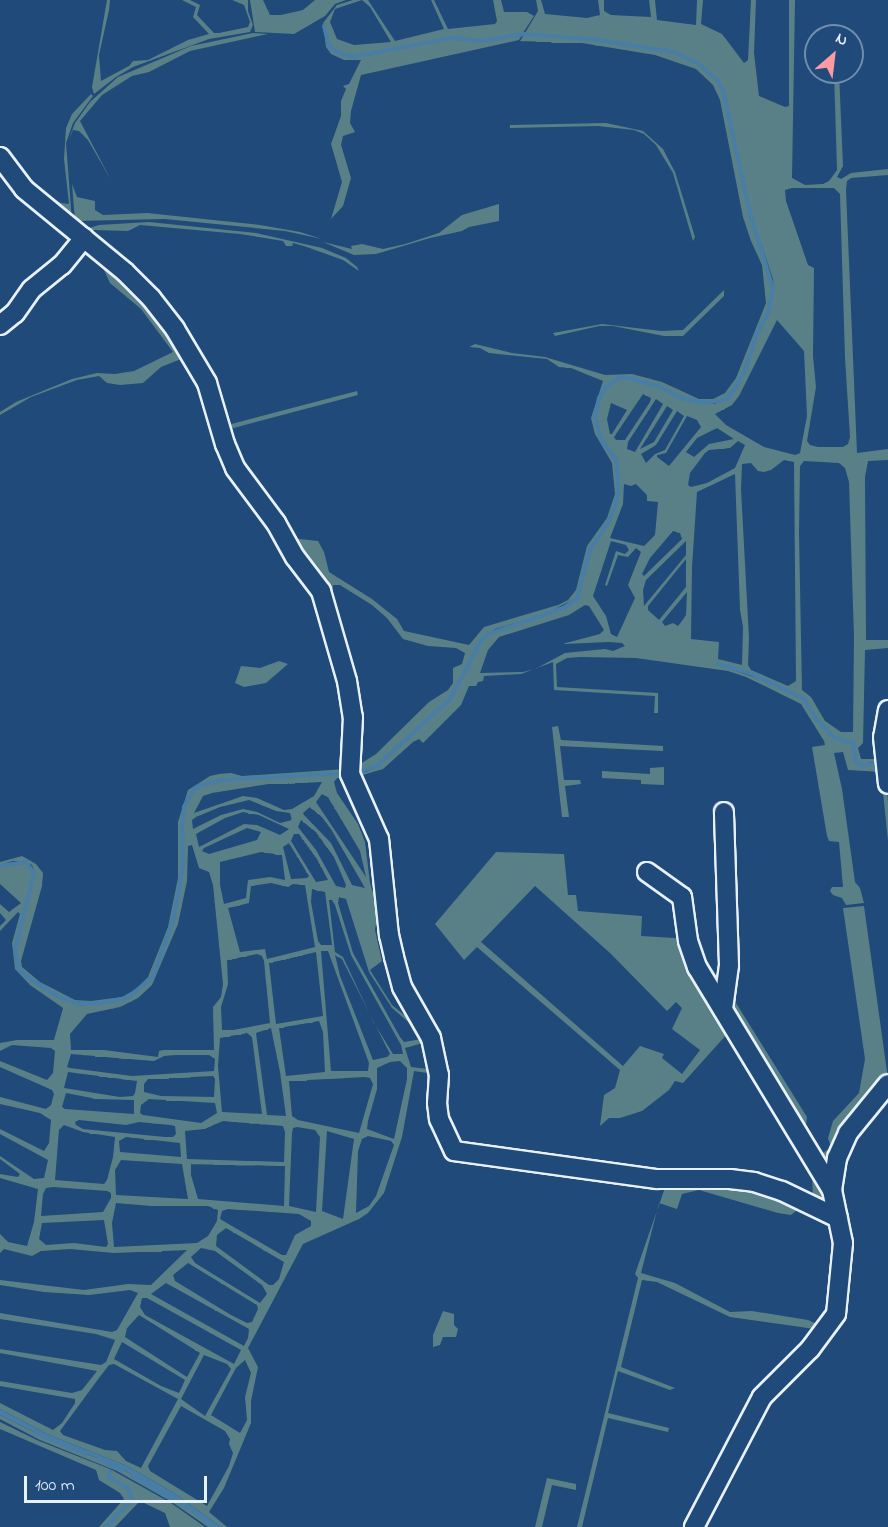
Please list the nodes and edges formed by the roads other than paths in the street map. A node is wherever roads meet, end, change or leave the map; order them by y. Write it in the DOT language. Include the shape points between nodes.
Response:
graph roads {
  1 [pos="0,157"];
  2 [pos="84,238"];
  3 [pos="0,325"];
  4 [pos="888,710"];
  5 [pos="888,784"];
  6 [pos="724,812"];
  7 [pos="647,872"];
  8 [pos="723,1009"];
  9 [pos="888,1084"];
  10 [pos="832,1190"];
  11 [pos="838,1218"];
  12 [pos="694,1527"];
  1 -- 2 [label="street" via="33,198"];
  2 -- 3 [label="street"];
  2 -- 11 [label="street" via="143,290 188,348 207,383 235,468 312,576 325,601 347,681 352,717 350,774 380,839 394,957 402,987 430,1038 439,1075 440,1119 454,1151 657,1179 754,1182"];
  4 -- 5 [label="street" via="883,737"];
  6 -- 8 [label="street" via="729,964"];
  7 -- 8 [label="street" via="682,897 688,941 697,967"];
  8 -- 10 [label="street"];
  9 -- 10 [label="street" via="848,1133 837,1158"];
  10 -- 11 [label="street"];
  11 -- 12 [label="street" via="843,1243 836,1314 810,1349 762,1397"];
}
